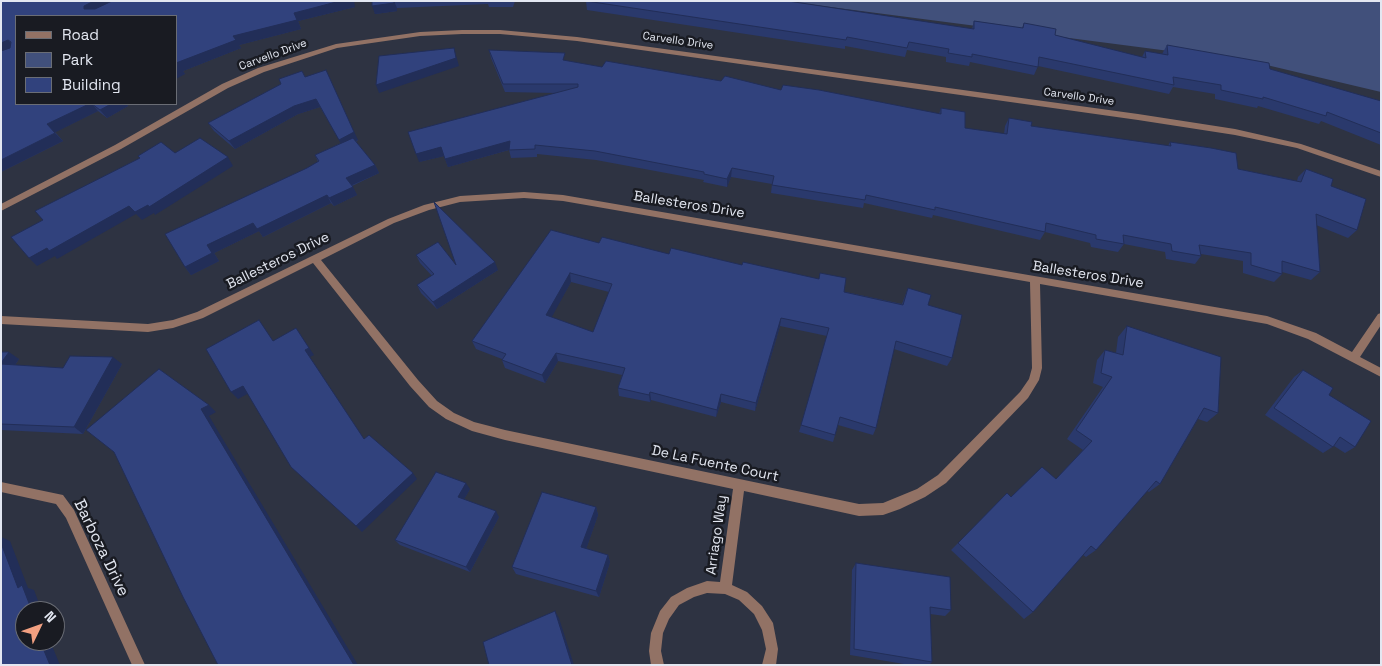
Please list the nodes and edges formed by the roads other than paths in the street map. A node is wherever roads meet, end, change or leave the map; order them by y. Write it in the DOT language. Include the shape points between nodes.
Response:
graph roads {
  1 [pos="1381,174"];
  2 [pos="1,208"];
  3 [pos="316,259"];
  4 [pos="1035,280"];
  5 [pos="1381,317"];
  6 [pos="1,320"];
  7 [pos="1354,356"];
  8 [pos="1381,373"];
  9 [pos="740,485"];
  10 [pos="1,487"];
  11 [pos="725,588"];
  12 [pos="139,665"];
  13 [pos="658,665"];
  14 [pos="769,665"];
  1 -- 2 [label="street, Carvello Drive" via="1298,146 1235,132 1138,117 577,38 462,32 401,36 336,46 261,70 225,86"];
  3 -- 4 [label="street, Ballesteros Drive" via="391,221 427,207 460,199 524,195 563,198"];
  3 -- 6 [label="street, Ballesteros Drive" via="200,315 173,324 148,328"];
  3 -- 9 [label="street, De La Fuente Court" via="414,383 433,404 450,416 505,435"];
  4 -- 7 [label="street, Ballesteros Drive" via="1267,320"];
  4 -- 9 [label="street, De La Fuente Court" via="1038,368 1034,380 1024,395 942,479 900,503 882,509 859,510"];
  5 -- 7 [label="street"];
  7 -- 8 [label="street, Ballesteros Drive"];
  9 -- 11 [label="street, Arriago Way"];
  10 -- 12 [label="street, Barboza Drive" via="59,499 70,514"];
  11 -- 13 [label="street, Arriago Way" via="707,587 676,601 664,615 657,632 655,651"];
  11 -- 14 [label="street, Arriago Way" via="743,596 758,610 768,628 772,649"];
}
